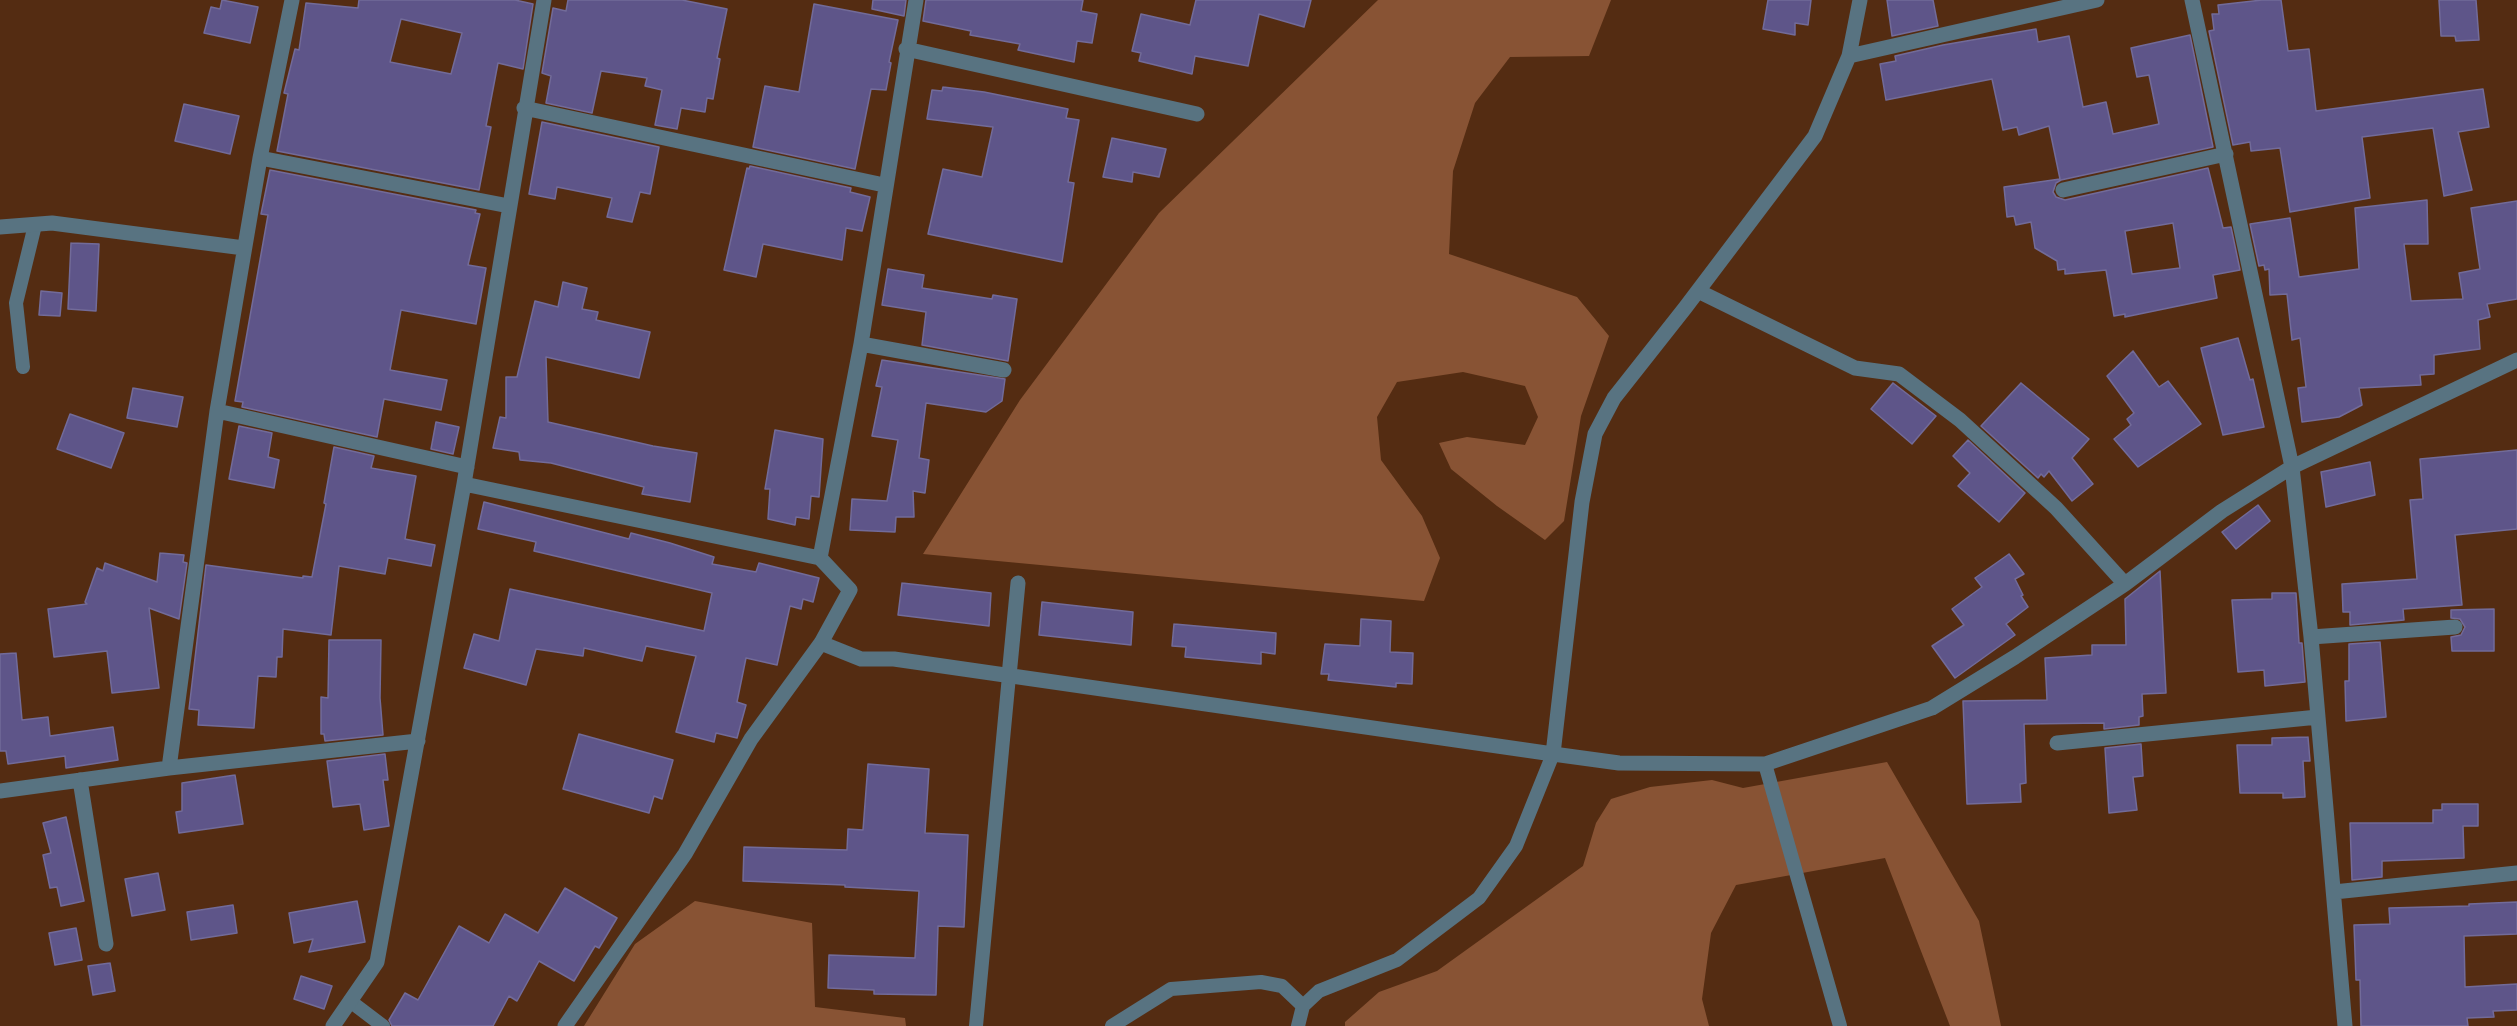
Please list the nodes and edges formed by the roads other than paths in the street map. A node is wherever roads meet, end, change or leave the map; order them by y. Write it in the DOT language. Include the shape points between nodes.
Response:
graph roads {
  1 [pos="292,0"];
  2 [pos="544,0"];
  3 [pos="916,0"];
  4 [pos="1860,0"];
  5 [pos="2097,0"];
  6 [pos="2192,0"];
  7 [pos="906,50"];
  8 [pos="1849,56"];
  9 [pos="524,108"];
  10 [pos="1197,114"];
  11 [pos="2226,154"];
  12 [pos="260,158"];
  13 [pos="884,185"];
  14 [pos="2063,190"];
  15 [pos="509,206"];
  16 [pos="36,225"];
  17 [pos="0,227"];
  18 [pos="244,248"];
  19 [pos="1698,291"];
  20 [pos="861,344"];
  21 [pos="2517,360"];
  22 [pos="23,367"];
  23 [pos="1004,370"];
  24 [pos="217,411"];
  25 [pos="467,467"];
  26 [pos="2292,467"];
  27 [pos="464,484"];
  28 [pos="820,558"];
  29 [pos="1018,583"];
  30 [pos="2125,584"];
  31 [pos="2455,627"];
  32 [pos="2311,637"];
  33 [pos="822,643"];
  34 [pos="1009,676"];
  35 [pos="2318,717"];
  36 [pos="418,741"];
  37 [pos="2057,743"];
  38 [pos="1553,754"];
  39 [pos="1764,764"];
  40 [pos="169,768"];
  41 [pos="80,780"];
  42 [pos="0,791"];
  43 [pos="2517,873"];
  44 [pos="2334,892"];
  45 [pos="106,945"];
  46 [pos="350,1002"];
  47 [pos="1303,1006"];
  48 [pos="333,1026"];
  49 [pos="382,1026"];
  50 [pos="565,1026"];
  51 [pos="976,1026"];
  52 [pos="1112,1026"];
  53 [pos="1298,1026"];
  54 [pos="1840,1026"];
  55 [pos="2345,1026"];
  1 -- 12 [label="street"];
  2 -- 9 [label="street"];
  3 -- 7 [label="street"];
  4 -- 8 [label="street"];
  5 -- 8 [label="street"];
  6 -- 11 [label="street"];
  7 -- 10 [label="street"];
  7 -- 13 [label="street"];
  8 -- 19 [label="street" via="1815,136"];
  9 -- 13 [label="street"];
  9 -- 15 [label="street"];
  11 -- 14 [label="street"];
  11 -- 26 [label="street"];
  12 -- 15 [label="street"];
  12 -- 18 [label="street"];
  13 -- 20 [label="street"];
  15 -- 25 [label="street"];
  16 -- 17 [label="street"];
  16 -- 18 [label="street" via="52,223"];
  16 -- 22 [label="lane" via="16,303"];
  18 -- 24 [label="street"];
  19 -- 30 [label="street" via="1855,368 1899,374 1960,420 2056,508"];
  19 -- 38 [label="street" via="1614,398 1595,434 1582,502"];
  20 -- 23 [label="street"];
  20 -- 28 [label="street"];
  21 -- 26 [label="street"];
  24 -- 25 [label="street"];
  24 -- 40 [label="street"];
  25 -- 27 [label="street"];
  26 -- 30 [label="street" via="2222,511"];
  26 -- 32 [label="street"];
  27 -- 28 [label="street"];
  27 -- 36 [label="street"];
  28 -- 33 [label="street" via="850,590"];
  29 -- 34 [label="street"];
  30 -- 39 [label="street" via="1932,708"];
  31 -- 32 [label="street"];
  32 -- 35 [label="street"];
  33 -- 34 [label="street" via="861,659 894,659"];
  33 -- 50 [label="street" via="751,739 684,854"];
  34 -- 38 [label="street"];
  34 -- 51 [label="lane"];
  35 -- 37 [label="street"];
  35 -- 44 [label="street"];
  36 -- 40 [label="street"];
  36 -- 46 [label="street" via="377,962"];
  38 -- 39 [label="street" via="1619,763"];
  38 -- 47 [label="lane" via="1516,846 1479,898 1397,960 1319,992"];
  39 -- 54 [label="lane"];
  40 -- 41 [label="street"];
  41 -- 42 [label="street"];
  41 -- 45 [label="street"];
  43 -- 44 [label="street"];
  44 -- 55 [label="street"];
  46 -- 48 [label="street"];
  46 -- 49 [label="lane"];
  47 -- 52 [label="lane" via="1282,986 1261,982 1171,989"];
  47 -- 53 [label="lane"];
}
